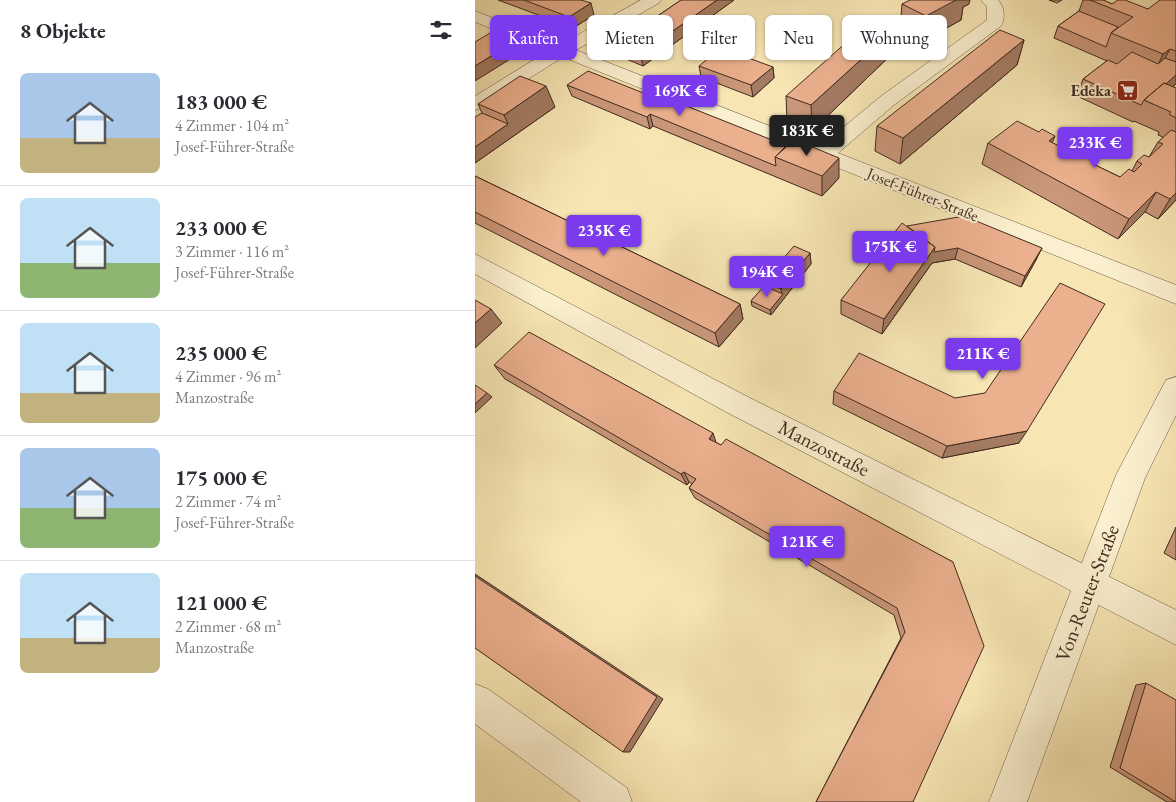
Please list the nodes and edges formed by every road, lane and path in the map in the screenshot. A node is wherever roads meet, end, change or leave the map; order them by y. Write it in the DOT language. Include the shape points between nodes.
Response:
graph roads {
  1 [pos="653,0"];
  2 [pos="992,3"];
  3 [pos="475,16"];
  4 [pos="490,22"];
  5 [pos="577,42"];
  6 [pos="577,56"];
  7 [pos="547,60"];
  8 [pos="475,104"];
  9 [pos="824,154"];
  10 [pos="475,264"];
  11 [pos="1176,295"];
  12 [pos="1176,388"];
  13 [pos="1090,582"];
  14 [pos="1176,628"];
  15 [pos="475,702"];
  16 [pos="613,802"];
  17 [pos="1008,802"];
  1 -- 5 [label="street"];
  2 -- 9 [label="street" via="995,22 887,101"];
  3 -- 4 [label="street, Josef-Führer-Straße"];
  6 -- 9 [label="street, Josef-Führer-Straße"];
  7 -- 8 [label="street"];
  9 -- 11 [label="street, Josef-Führer-Straße"];
  10 -- 13 [label="street, Manzostraße" via="740,406"];
  12 -- 13 [label="street, Von-Reuter-Straße" via="1131,475"];
  13 -- 14 [label="street, Manzostraße"];
  13 -- 17 [label="street, Von-Reuter-Straße"];
  15 -- 16 [label="street"];
}
